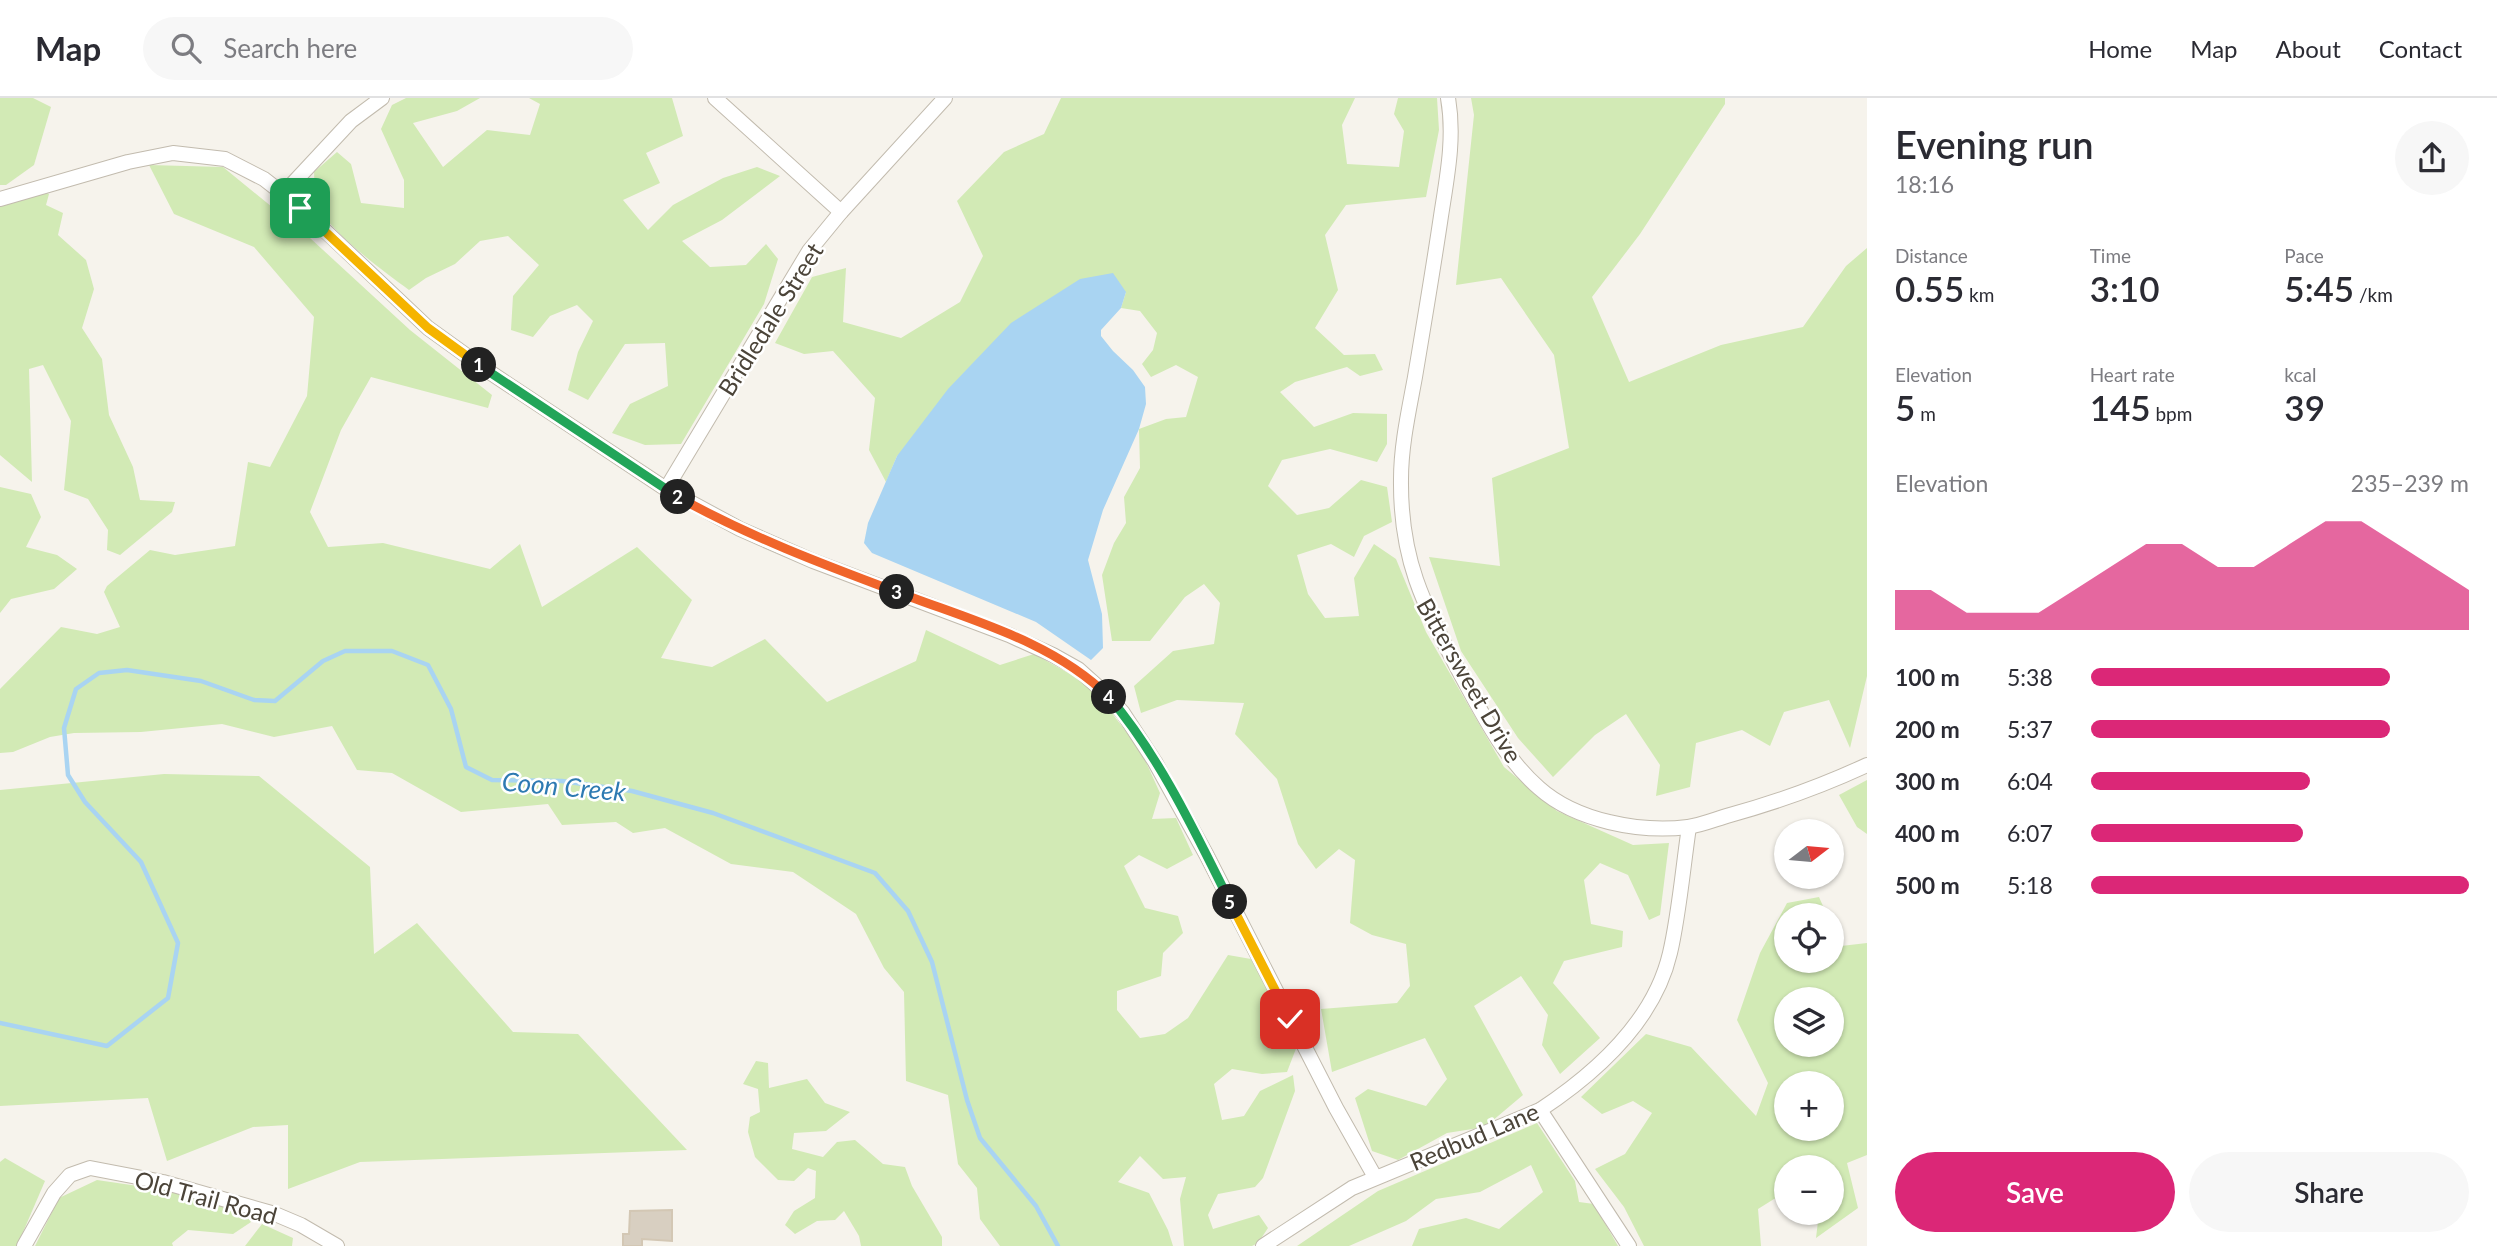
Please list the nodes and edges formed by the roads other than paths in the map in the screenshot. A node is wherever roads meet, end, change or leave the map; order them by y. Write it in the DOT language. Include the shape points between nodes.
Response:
graph roads {
  1 [pos="382,98"];
  2 [pos="715,98"];
  3 [pos="946,98"];
  4 [pos="1448,98"];
  5 [pos="283,194"];
  6 [pos="0,199"];
  7 [pos="841,212"];
  8 [pos="666,489"];
  9 [pos="1867,765"];
  10 [pos="1689,827"];
  11 [pos="1540,1110"];
  12 [pos="1374,1177"];
  13 [pos="24,1246"];
  14 [pos="337,1246"];
  15 [pos="1263,1246"];
  16 [pos="1629,1246"];
  1 -- 5 [label="street" via="351,121"];
  2 -- 7 [label="street"];
  3 -- 7 [label="street, Bridledale Street"];
  4 -- 10 [label="street, Bittersweet Drive" via="1448,176 1401,476 1406,551 1417,589 1503,747 1541,790 1562,804 1603,819 1652,828"];
  5 -- 6 [label="street" via="225,159 173,153"];
  5 -- 8 [label="street" via="428,328"];
  7 -- 8 [label="street, Bridledale Street" via="785,288"];
  8 -- 12 [label="street" via="729,524 813,561 1053,655 1108,696 1138,733 1187,819"];
  9 -- 10 [label="street, Bittersweet Drive" via="1798,794"];
  10 -- 11 [label="street, Redbud Lane" via="1670,954 1658,986 1609,1056"];
  11 -- 12 [label="street, Redbud Lane"];
  11 -- 16 [label="street"];
  12 -- 15 [label="street, Redbud Lane"];
  13 -- 14 [label="street, Old Trail Road" via="54,1193 71,1175 90,1168 163,1182 275,1214"];
}
